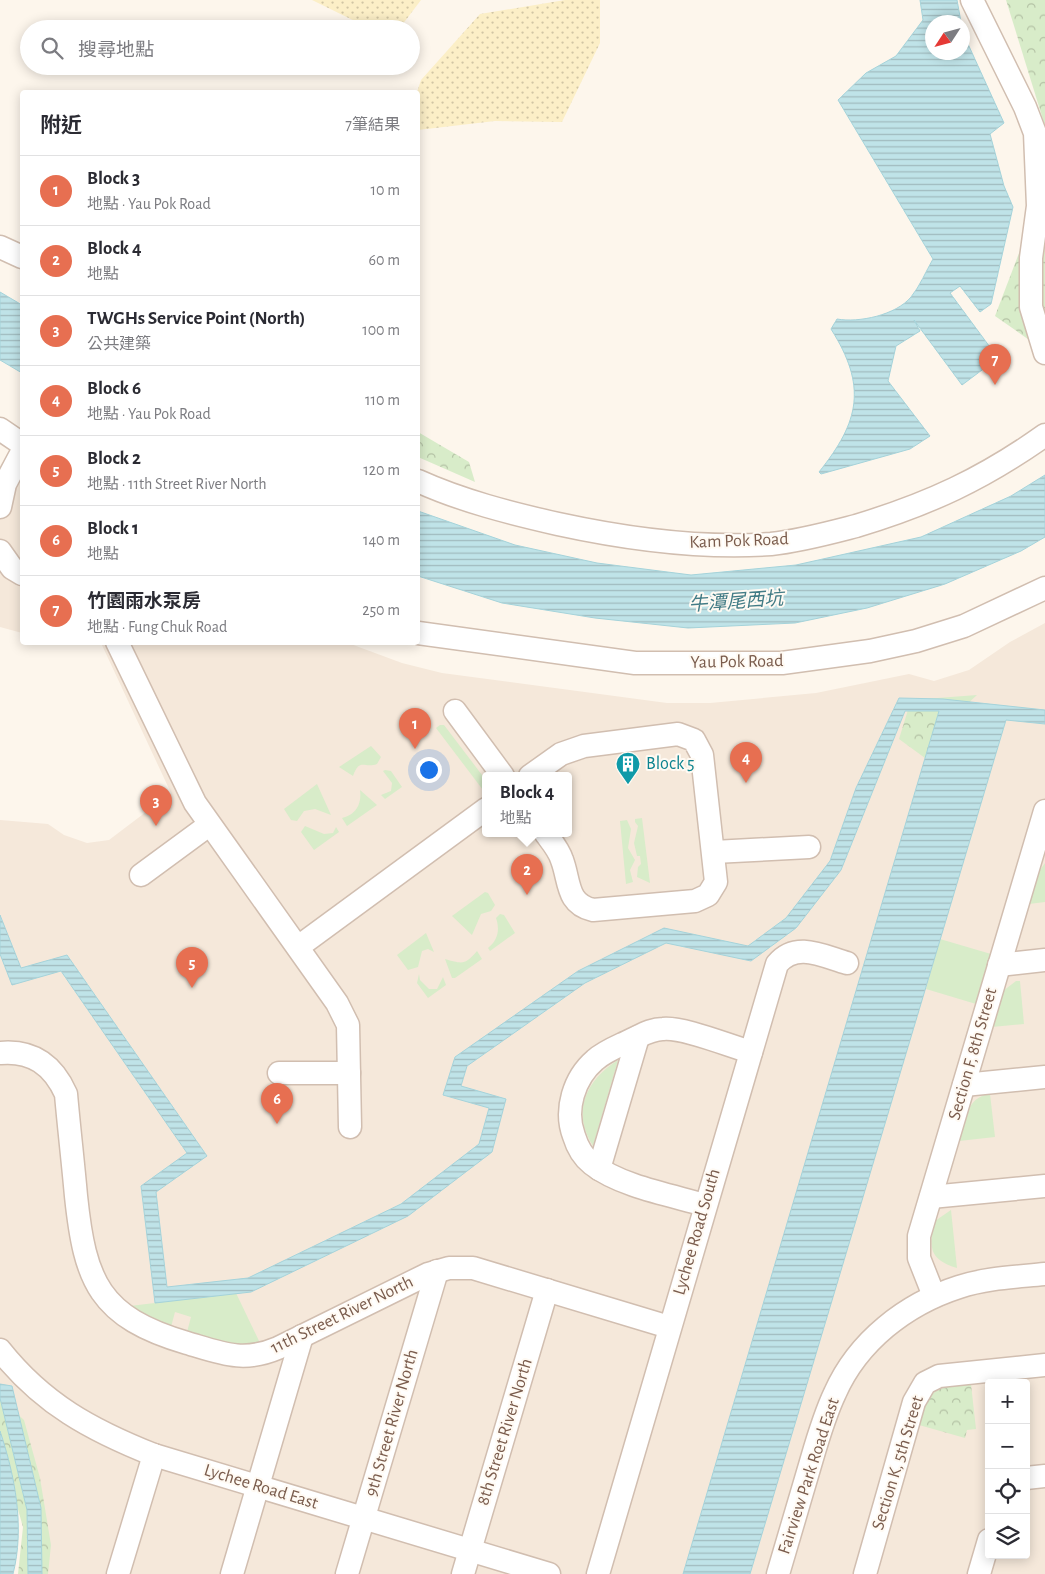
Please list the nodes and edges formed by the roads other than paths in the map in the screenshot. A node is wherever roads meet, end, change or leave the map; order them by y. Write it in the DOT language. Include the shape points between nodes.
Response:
graph roads {
  1 [pos="972,0"];
  2 [pos="0,247"];
  3 [pos="20,256"];
  4 [pos="1045,353"];
  5 [pos="0,429"];
  6 [pos="1045,435"];
  7 [pos="20,443"];
  8 [pos="20,456"];
  9 [pos="420,482"];
  10 [pos="0,507"];
  11 [pos="0,551"];
  12 [pos="20,573"];
  13 [pos="1045,588"];
  14 [pos="420,633"];
  15 [pos="118,645"];
  16 [pos="455,711"];
  17 [pos="500,772"];
  18 [pos="536,772"];
  19 [pos="1045,811"];
  20 [pos="482,812"];
  21 [pos="209,825"];
  22 [pos="548,837"];
  23 [pos="809,847"];
  24 [pos="1040,847"];
  25 [pos="714,852"];
  26 [pos="141,875"];
  27 [pos="298,947"];
  28 [pos="1045,960"];
  29 [pos="847,963"];
  30 [pos="999,965"];
  31 [pos="638,1037"];
  32 [pos="751,1052"];
  33 [pos="0,1053"];
  34 [pos="279,1073"];
  35 [pos="349,1073"];
  36 [pos="1045,1076"];
  37 [pos="964,1084"];
  38 [pos="350,1127"];
  39 [pos="599,1169"];
  40 [pos="1045,1186"];
  41 [pos="931,1197"];
  42 [pos="705,1205"];
  43 [pos="437,1271"];
  44 [pos="1045,1274"];
  45 [pos="547,1290"];
  46 [pos="934,1296"];
  47 [pos="669,1327"];
  48 [pos="302,1336"];
  49 [pos="0,1350"];
  50 [pos="1045,1365"];
  51 [pos="154,1455"];
  52 [pos="1045,1476"];
  53 [pos="1030,1478"];
  54 [pos="258,1486"];
  55 [pos="364,1518"];
  56 [pos="470,1550"];
  57 [pos="985,1554"];
  58 [pos="118,1574"];
  59 [pos="232,1574"];
  60 [pos="347,1574"];
  61 [pos="463,1574"];
  62 [pos="549,1574"];
  63 [pos="598,1574"];
  64 [pos="778,1574"];
  65 [pos="865,1574"];
  66 [pos="979,1574"];
  1 -- 4 [label="street" via="1035,133 1038,206 1030,258 1031,307"];
  2 -- 3 [label="street"];
  5 -- 7 [label="street"];
  6 -- 9 [label="street, Kam Pok Road" via="1007,462 949,493 890,516 772,544 659,542 596,532 513,514"];
  8 -- 10 [label="street" via="5,484"];
  11 -- 12 [label="street" via="12,568"];
  13 -- 14 [label="street, Yau Pok Road" via="964,626 916,641 782,663 635,663"];
  15 -- 21 [label="street" via="178,772"];
  16 -- 17 [label="street"];
  18 -- 25 [label="street" via="561,754 584,746 678,734 686,736 694,740 702,755"];
  19 -- 24 [label="street, Section F, 8th Street"];
  20 -- 27 [label="street"];
  21 -- 26 [label="street"];
  21 -- 27 [label="street"];
  22 -- 25 [label="street" via="562,859 572,896 584,908 593,910 695,901 708,895 716,882"];
  23 -- 25 [label="street"];
  24 -- 30 [label="street, Section F, 8th Street"];
  27 -- 35 [label="street" via="337,1002 348,1026"];
  28 -- 30 [label="street"];
  29 -- 32 [label="street, Lychee Road South" via="803,950 781,958"];
  30 -- 37 [label="street, Section F, 8th Street"];
  31 -- 32 [label="street" via="653,1030 674,1029"];
  31 -- 39 [label="street"];
  31 -- 39 [label="street" via="595,1060 574,1090 570,1108 571,1128 578,1147"];
  32 -- 42 [label="street, Lychee Road South"];
  33 -- 48 [label="street, 11th Street River North" via="28,1055 52,1070 60,1081 66,1094 84,1252 98,1286 123,1314 155,1333 230,1356 267,1353"];
  34 -- 35 [label="street"];
  35 -- 38 [label="street"];
  36 -- 37 [label="street"];
  37 -- 41 [label="street, Section F, 8th Street"];
  39 -- 42 [label="street" via="609,1176"];
  40 -- 41 [label="street"];
  41 -- 46 [label="street, Section F, 8th Street" via="918,1247 922,1270"];
  42 -- 47 [label="street, Lychee Road South"];
  43 -- 45 [label="street, 11th Street River North" via="473,1268"];
  43 -- 48 [label="street, 11th Street River North"];
  43 -- 55 [label="street, 9th Street River North"];
  44 -- 46 [label="street, Fairview Park Road East" via="987,1280"];
  45 -- 47 [label="street, 11th Street River North"];
  45 -- 56 [label="street, 8th Street River North"];
  46 -- 64 [label="street, Fairview Park Road East" via="910,1309 867,1345 836,1391 825,1416"];
  47 -- 63 [label="street, Lychee Road South"];
  48 -- 54 [label="street"];
  49 -- 51 [label="street, Lychee Road East" via="29,1383 71,1416 94,1430"];
  50 -- 65 [label="street, Section K, 5th Street" via="939,1376 920,1389"];
  51 -- 54 [label="street, Lychee Road East"];
  51 -- 58 [label="street"];
  52 -- 53 [label="street"];
  54 -- 55 [label="street, Lychee Road East"];
  54 -- 59 [label="street"];
  55 -- 56 [label="street, Lychee Road East"];
  55 -- 60 [label="street, 9th Street River North"];
  56 -- 61 [label="street, 8th Street River North"];
  56 -- 62 [label="street, Lychee Road East"];
  57 -- 66 [label="street"];
}
